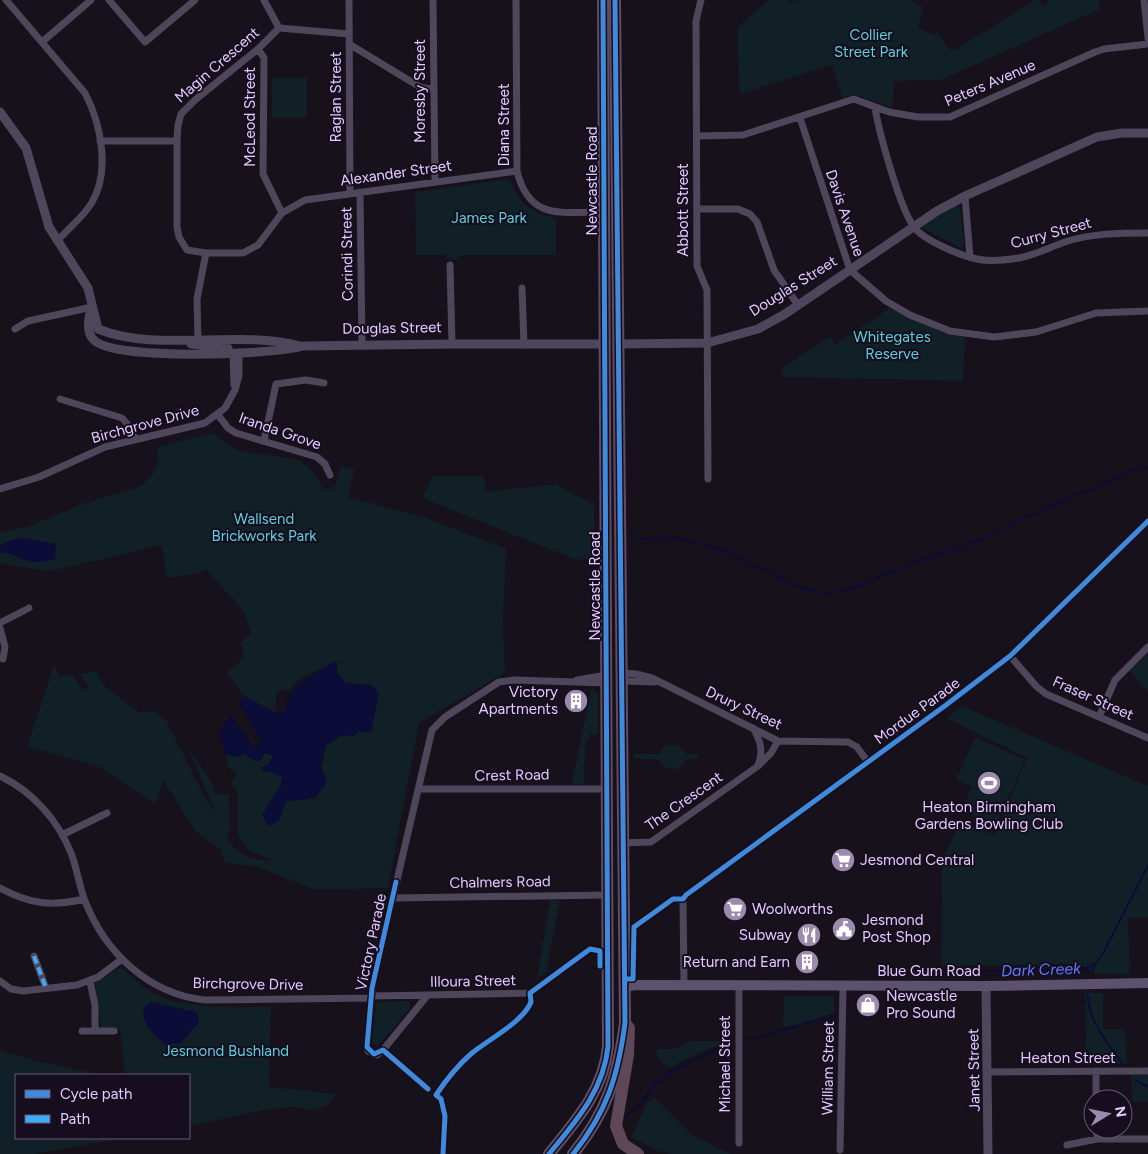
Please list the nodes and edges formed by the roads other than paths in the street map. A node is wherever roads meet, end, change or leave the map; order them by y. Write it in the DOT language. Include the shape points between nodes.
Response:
graph roads {
  1 [pos="6,0"];
  2 [pos="91,0"];
  3 [pos="109,0"];
  4 [pos="196,0"];
  5 [pos="264,0"];
  6 [pos="349,0"];
  7 [pos="433,0"];
  8 [pos="516,0"];
  9 [pos="603,0"];
  10 [pos="615,0"];
  11 [pos="701,0"];
  12 [pos="1144,0"];
  13 [pos="1147,14"];
  14 [pos="279,28"];
  15 [pos="349,34"];
  16 [pos="1148,38"];
  17 [pos="42,42"];
  18 [pos="349,44"];
  19 [pos="1148,44"];
  20 [pos="258,49"];
  21 [pos="434,90"];
  22 [pos="876,108"];
  23 [pos="0,112"];
  24 [pos="800,118"];
  25 [pos="1148,133"];
  26 [pos="696,136"];
  27 [pos="177,140"];
  28 [pos="100,141"];
  29 [pos="518,171"];
  30 [pos="434,182"];
  31 [pos="360,192"];
  32 [pos="350,193"];
  33 [pos="965,196"];
  34 [pos="697,209"];
  35 [pos="604,212"];
  36 [pos="282,213"];
  37 [pos="913,227"];
  38 [pos="1148,233"];
  39 [pos="57,241"];
  40 [pos="206,254"];
  41 [pos="970,257"];
  42 [pos="450,265"];
  43 [pos="850,270"];
  44 [pos="522,288"];
  45 [pos="798,305"];
  46 [pos="92,307"];
  47 [pos="1148,311"];
  48 [pos="15,329"];
  49 [pos="153,339"];
  50 [pos="198,339"];
  51 [pos="278,342"];
  52 [pos="707,343"];
  53 [pos="452,344"];
  54 [pos="611,344"];
  55 [pos="524,345"];
  56 [pos="303,346"];
  57 [pos="362,346"];
  58 [pos="236,352"];
  59 [pos="324,383"];
  60 [pos="60,399"];
  61 [pos="218,415"];
  62 [pos="135,439"];
  63 [pos="264,442"];
  64 [pos="330,475"];
  65 [pos="708,479"];
  66 [pos="0,489"];
  67 [pos="1148,521"];
  68 [pos="29,608"];
  69 [pos="0,623"];
  70 [pos="0,628"];
  71 [pos="1148,648"];
  72 [pos="1010,656"];
  73 [pos="3,659"];
  74 [pos="621,677"];
  75 [pos="607,679"];
  76 [pos="1099,717"];
  77 [pos="752,728"];
  78 [pos="1148,738"];
  79 [pos="778,741"];
  80 [pos="868,762"];
  81 [pos="758,766"];
  82 [pos="0,776"];
  83 [pos="607,789"];
  84 [pos="418,790"];
  85 [pos="107,812"];
  86 [pos="62,835"];
  87 [pos="622,843"];
  88 [pos="0,888"];
  89 [pos="608,895"];
  90 [pos="393,898"];
  91 [pos="84,899"];
  92 [pos="590,949"];
  93 [pos="34,956"];
  94 [pos="122,959"];
  95 [pos="0,981"];
  96 [pos="90,982"];
  97 [pos="1148,983"];
  98 [pos="684,984"];
  99 [pos="739,986"];
  100 [pos="843,986"];
  101 [pos="986,986"];
  102 [pos="609,987"];
  103 [pos="625,987"];
  104 [pos="46,988"];
  105 [pos="427,996"];
  106 [pos="371,997"];
  107 [pos="625,1023"];
  108 [pos="95,1030"];
  109 [pos="82,1031"];
  110 [pos="114,1031"];
  111 [pos="383,1050"];
  112 [pos="1148,1071"];
  113 [pos="987,1072"];
  114 [pos="1096,1072"];
  115 [pos="428,1089"];
  116 [pos="1096,1089"];
  117 [pos="1097,1139"];
  118 [pos="1133,1139"];
  119 [pos="1148,1139"];
  120 [pos="739,1142"];
  121 [pos="1067,1145"];
  122 [pos="840,1150"];
  123 [pos="549,1154"];
  124 [pos="573,1154"];
  125 [pos="638,1154"];
  126 [pos="988,1154"];
  1 -- 17 [label="street"];
  2 -- 17 [label="street"];
  3 -- 4 [label="street" via="145,42"];
  5 -- 14 [label="street"];
  6 -- 15 [label="street, Raglan Street"];
  7 -- 21 [label="street, Moresby Street"];
  8 -- 29 [label="street, Diana Street"];
  9 -- 35 [label="highway, Newcastle Road"];
  10 -- 54 [label="highway, Newcastle Road"];
  11 -- 26 [label="street, Abbott Street" via="696,21"];
  12 -- 13 [label="street"];
  13 -- 16 [label="street"];
  14 -- 15 [label="street"];
  14 -- 20 [label="street, Magin Crescent"];
  15 -- 18 [label="street, Raglan Street"];
  17 -- 28 [label="street" via="85,93 94,111"];
  18 -- 21 [label="street" via="420,87"];
  18 -- 32 [label="street, Raglan Street"];
  19 -- 22 [label="street, Peters Avenue" via="1095,52 950,117 918,117"];
  20 -- 27 [label="street, Magin Crescent" via="187,108 178,125"];
  20 -- 36 [label="street, McLeod Street" via="264,58 263,174"];
  21 -- 30 [label="street, Moresby Street"];
  22 -- 24 [label="street, Peters Avenue" via="854,99"];
  22 -- 37 [label="street" via="906,214"];
  23 -- 39 [label="street" via="30,156 44,214"];
  24 -- 26 [label="street, Peters Avenue" via="743,135"];
  24 -- 43 [label="street, Davis Avenue"];
  25 -- 33 [label="street, Douglas Street" via="1102,135"];
  26 -- 34 [label="street, Abbott Street"];
  27 -- 28 [label="street"];
  27 -- 40 [label="street, Magin Crescent" via="179,237 187,250"];
  28 -- 39 [label="street" via="102,165 91,203"];
  29 -- 30 [label="street, Alexander Street"];
  29 -- 35 [label="street, Diana Street" via="521,188 530,202 544,209"];
  30 -- 31 [label="street, Alexander Street"];
  31 -- 32 [label="street, Alexander Street"];
  31 -- 57 [label="street, Corindi Street"];
  32 -- 36 [label="street, Alexander Street" via="305,200"];
  33 -- 37 [label="street, Douglas Street"];
  33 -- 41 [label="street"];
  34 -- 45 [label="street" via="738,209 750,214 757,222 774,270"];
  34 -- 52 [label="street, Abbott Street" via="697,266 707,290"];
  35 -- 54 [label="highway, Newcastle Road"];
  36 -- 40 [label="street, Magin Crescent" via="258,244 244,253"];
  37 -- 41 [label="street, Curry Street" via="938,244"];
  37 -- 43 [label="street, Douglas Street"];
  38 -- 41 [label="street, Curry Street" via="1088,236 1018,258 978,260"];
  39 -- 46 [label="street" via="88,288"];
  40 -- 50 [label="street" via="197,299"];
  42 -- 53 [label="street"];
  43 -- 45 [label="street, Douglas Street"];
  43 -- 47 [label="street, Davis Avenue" via="886,302 910,315 950,331 973,336 1011,336 1036,332 1096,313"];
  44 -- 55 [label="street"];
  45 -- 52 [label="street, Douglas Street" via="763,327"];
  46 -- 48 [label="street" via="28,321"];
  46 -- 49 [label="street, Douglas Street" via="98,329"];
  46 -- 58 [label="street, Douglas Street" via="90,336 105,346 152,353"];
  49 -- 50 [label="street, Douglas Street"];
  49 -- 58 [label="street"];
  50 -- 51 [label="street, Douglas Street"];
  51 -- 56 [label="street, Douglas Street"];
  51 -- 58 [label="street"];
  52 -- 54 [label="street, Douglas Street"];
  52 -- 65 [label="street, Abbott Street"];
  53 -- 55 [label="street, Douglas Street"];
  53 -- 57 [label="street, Douglas Street"];
  54 -- 55 [label="street, Douglas Street"];
  54 -- 74 [label="highway, Newcastle Road"];
  54 -- 75 [label="highway, Newcastle Road"];
  56 -- 57 [label="street, Douglas Street"];
  56 -- 58 [label="street, Douglas Street" via="282,351"];
  58 -- 61 [label="street, Birchgrove Drive" via="232,395"];
  59 -- 63 [label="street" via="306,380 276,384"];
  60 -- 62 [label="street" via="122,418"];
  61 -- 62 [label="street, Birchgrove Drive" via="195,426"];
  61 -- 63 [label="street, Iranda Grove" via="236,433"];
  62 -- 66 [label="street, Birchgrove Drive" via="105,447 39,477"];
  63 -- 64 [label="street, Iranda Grove" via="317,457"];
  67 -- 72 [label="street, Mordue Parade"];
  68 -- 69 [label="street"];
  70 -- 73 [label="street"];
  71 -- 76 [label="street" via="1115,680"];
  72 -- 76 [label="street, Fraser Street" via="1046,694"];
  72 -- 80 [label="street, Mordue Parade"];
  74 -- 75 [label="highway"];
  74 -- 77 [label="street, Drury Street" via="662,684"];
  74 -- 87 [label="highway, Newcastle Road"];
  75 -- 83 [label="highway, Newcastle Road"];
  75 -- 84 [label="street, Victory Parade" via="499,682 436,724"];
  76 -- 78 [label="street, Fraser Street"];
  77 -- 79 [label="street, Drury Street"];
  77 -- 81 [label="street" via="761,745"];
  79 -- 80 [label="street, Drury Street" via="848,742 857,747"];
  79 -- 81 [label="street, The Crescent"];
  80 -- 98 [label="street, Mordue Parade" via="686,895 683,899"];
  81 -- 87 [label="street, The Crescent" via="651,842"];
  82 -- 86 [label="street, Birchgrove Drive" via="21,788 40,805"];
  83 -- 84 [label="street, Crest Road"];
  83 -- 89 [label="highway, Newcastle Road"];
  84 -- 90 [label="street, Victory Parade"];
  85 -- 86 [label="street"];
  86 -- 91 [label="street, Birchgrove Drive"];
  87 -- 103 [label="highway, Newcastle Road"];
  88 -- 91 [label="street" via="38,903 60,905"];
  89 -- 90 [label="street, Chalmers Road"];
  89 -- 102 [label="highway, Newcastle Road"];
  90 -- 106 [label="street, Victory Parade"];
  91 -- 94 [label="street, Birchgrove Drive" via="96,924"];
  92 -- 105 [label="street, Illoura Street" via="530,994"];
  93 -- 104 [label="street"];
  94 -- 96 [label="street"];
  94 -- 106 [label="street, Birchgrove Drive" via="150,983 195,998"];
  95 -- 104 [label="street" via="11,989 23,991"];
  96 -- 104 [label="street"];
  96 -- 108 [label="street" via="95,1005"];
  97 -- 101 [label="main road, Blue Gum Road"];
  98 -- 99 [label="main road, Blue Gum Road"];
  98 -- 103 [label="main road, Blue Gum Road"];
  99 -- 100 [label="main road, Blue Gum Road"];
  99 -- 103 [label="main road, Blue Gum Road" via="730,989 636,990"];
  99 -- 120 [label="street, Michael Street"];
  100 -- 101 [label="main road, Blue Gum Road"];
  100 -- 122 [label="street, William Street"];
  101 -- 113 [label="street, Janet Street"];
  102 -- 103 [label="highway"];
  102 -- 123 [label="highway, Newcastle Road" via="608,1046 601,1080 582,1113"];
  103 -- 107 [label="highway, Newcastle Road"];
  105 -- 106 [label="street, Illoura Street"];
  105 -- 111 [label="street"];
  106 -- 111 [label="street, Victory Parade" via="368,1048 374,1054"];
  107 -- 124 [label="highway, Newcastle Road" via="618,1066 608,1098 590,1132"];
  107 -- 125 [label="highway" via="629,1028 628,1055 616,1126 623,1144"];
  108 -- 109 [label="street"];
  108 -- 110 [label="street"];
  111 -- 115 [label="street, Victory Parade"];
  112 -- 114 [label="street, Heaton Street"];
  113 -- 114 [label="street, Heaton Street"];
  113 -- 126 [label="street, Janet Street"];
  114 -- 116 [label="street"];
  117 -- 121 [label="street"];
  118 -- 119 [label="street"];
}
